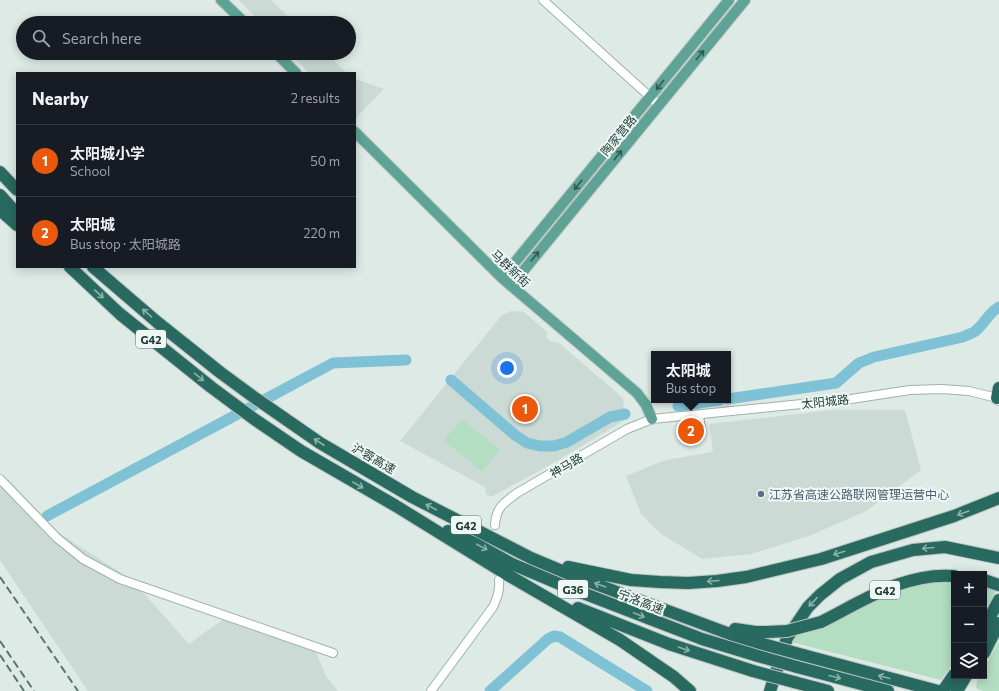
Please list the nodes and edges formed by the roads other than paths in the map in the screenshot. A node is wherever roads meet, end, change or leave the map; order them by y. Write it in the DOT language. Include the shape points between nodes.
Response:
graph roads {
  1 [pos="221,0"];
  2 [pos="543,0"];
  3 [pos="729,0"];
  4 [pos="745,0"];
  5 [pos="238,16"];
  6 [pos="283,60"];
  7 [pos="295,72"];
  8 [pos="650,98"];
  9 [pos="659,105"];
  10 [pos="356,133"];
  11 [pos="0,172"];
  12 [pos="16,189"];
  13 [pos="0,195"];
  14 [pos="0,210"];
  15 [pos="16,213"];
  16 [pos="16,224"];
  17 [pos="70,268"];
  18 [pos="94,268"];
  19 [pos="502,278"];
  20 [pos="511,286"];
  21 [pos="999,396"];
  22 [pos="699,415"];
  23 [pos="652,419"];
  24 [pos="701,429"];
  25 [pos="0,479"];
  26 [pos="999,498"];
  27 [pos="396,506"];
  28 [pos="495,525"];
  29 [pos="515,551"];
  30 [pos="997,557"];
  31 [pos="951,576"];
  32 [pos="502,577"];
  33 [pos="987,581"];
  34 [pos="999,585"];
  35 [pos="999,600"];
  36 [pos="675,614"];
  37 [pos="999,617"];
  38 [pos="987,622"];
  39 [pos="999,623"];
  40 [pos="985,643"];
  41 [pos="987,647"];
  42 [pos="333,653"];
  43 [pos="951,679"];
  44 [pos="956,679"];
  45 [pos="964,679"];
  46 [pos="970,679"];
  47 [pos="431,691"];
  48 [pos="690,691"];
  49 [pos="770,691"];
  50 [pos="828,691"];
  51 [pos="888,691"];
  52 [pos="938,691"];
  53 [pos="943,691"];
  54 [pos="949,691"];
  55 [pos="957,691"];
  56 [pos="964,691"];
  1 -- 5 [label="main road"];
  2 -- 8 [label="street"];
  3 -- 8 [label="main road, 陶家营路, one-way"];
  9 -- 4 [label="main road, 陶家营路, one-way"];
  6 -- 7 [label="main road"];
  8 -- 9 [label="street"];
  8 -- 19 [label="main road, 陶家营路, one-way"];
  20 -- 9 [label="main road, 陶家营路, one-way"];
  10 -- 19 [label="main road, 马群新街"];
  11 -- 12 [label="highway"];
  13 -- 15 [label="highway"];
  14 -- 16 [label="highway"];
  17 -- 27 [label="highway, G42, one-way" via="126,318 254,419 301,451"];
  29 -- 18 [label="highway, 沪蓉高速 / G42, one-way" via="412,497 320,443 221,374"];
  19 -- 20 [label="main road, 马群新街"];
  20 -- 23 [label="main road, 马群新街" via="637,393"];
  21 -- 22 [label="street, 太阳城路" via="942,389 910,390"];
  22 -- 23 [label="street, 太阳城路"];
  22 -- 24 [label="street"];
  23 -- 28 [label="street, 神马路" via="627,429 517,493 503,503 496,515"];
  25 -- 42 [label="street" via="57,538 83,559 120,580"];
  26 -- 29 [label="highway, one-way" via="954,516 821,559 746,577 717,581 688,583 630,580 577,569"];
  27 -- 32 [label="highway, G42"];
  27 -- 51 [label="highway, 宁洛高速 / G36, one-way, bridge" via="512,564 702,639 797,668"];
  36 -- 29 [label="highway, 沪蓉高速 / G42, one-way"];
  30 -- 49 [label="highway, one-way" via="945,547 913,550 871,562 840,579 808,607 786,638"];
  31 -- 36 [label="highway, G42, bridge" via="925,577 891,587 821,622 787,631 741,630"];
  32 -- 47 [label="street" via="493,607"];
  32 -- 48 [label="highway, G42" via="620,640"];
  32 -- 50 [label="highway, one-way, bridge" via="630,630 753,671"];
  33 -- 34 [label="highway"];
  35 -- 38 [label="highway"];
  52 -- 36 [label="highway, 宁洛高速, one-way, bridge" via="763,644"];
  37 -- 40 [label="highway"];
  39 -- 41 [label="highway"];
  43 -- 53 [label="highway"];
  44 -- 54 [label="highway"];
  45 -- 55 [label="highway"];
  46 -- 56 [label="highway"];
}
